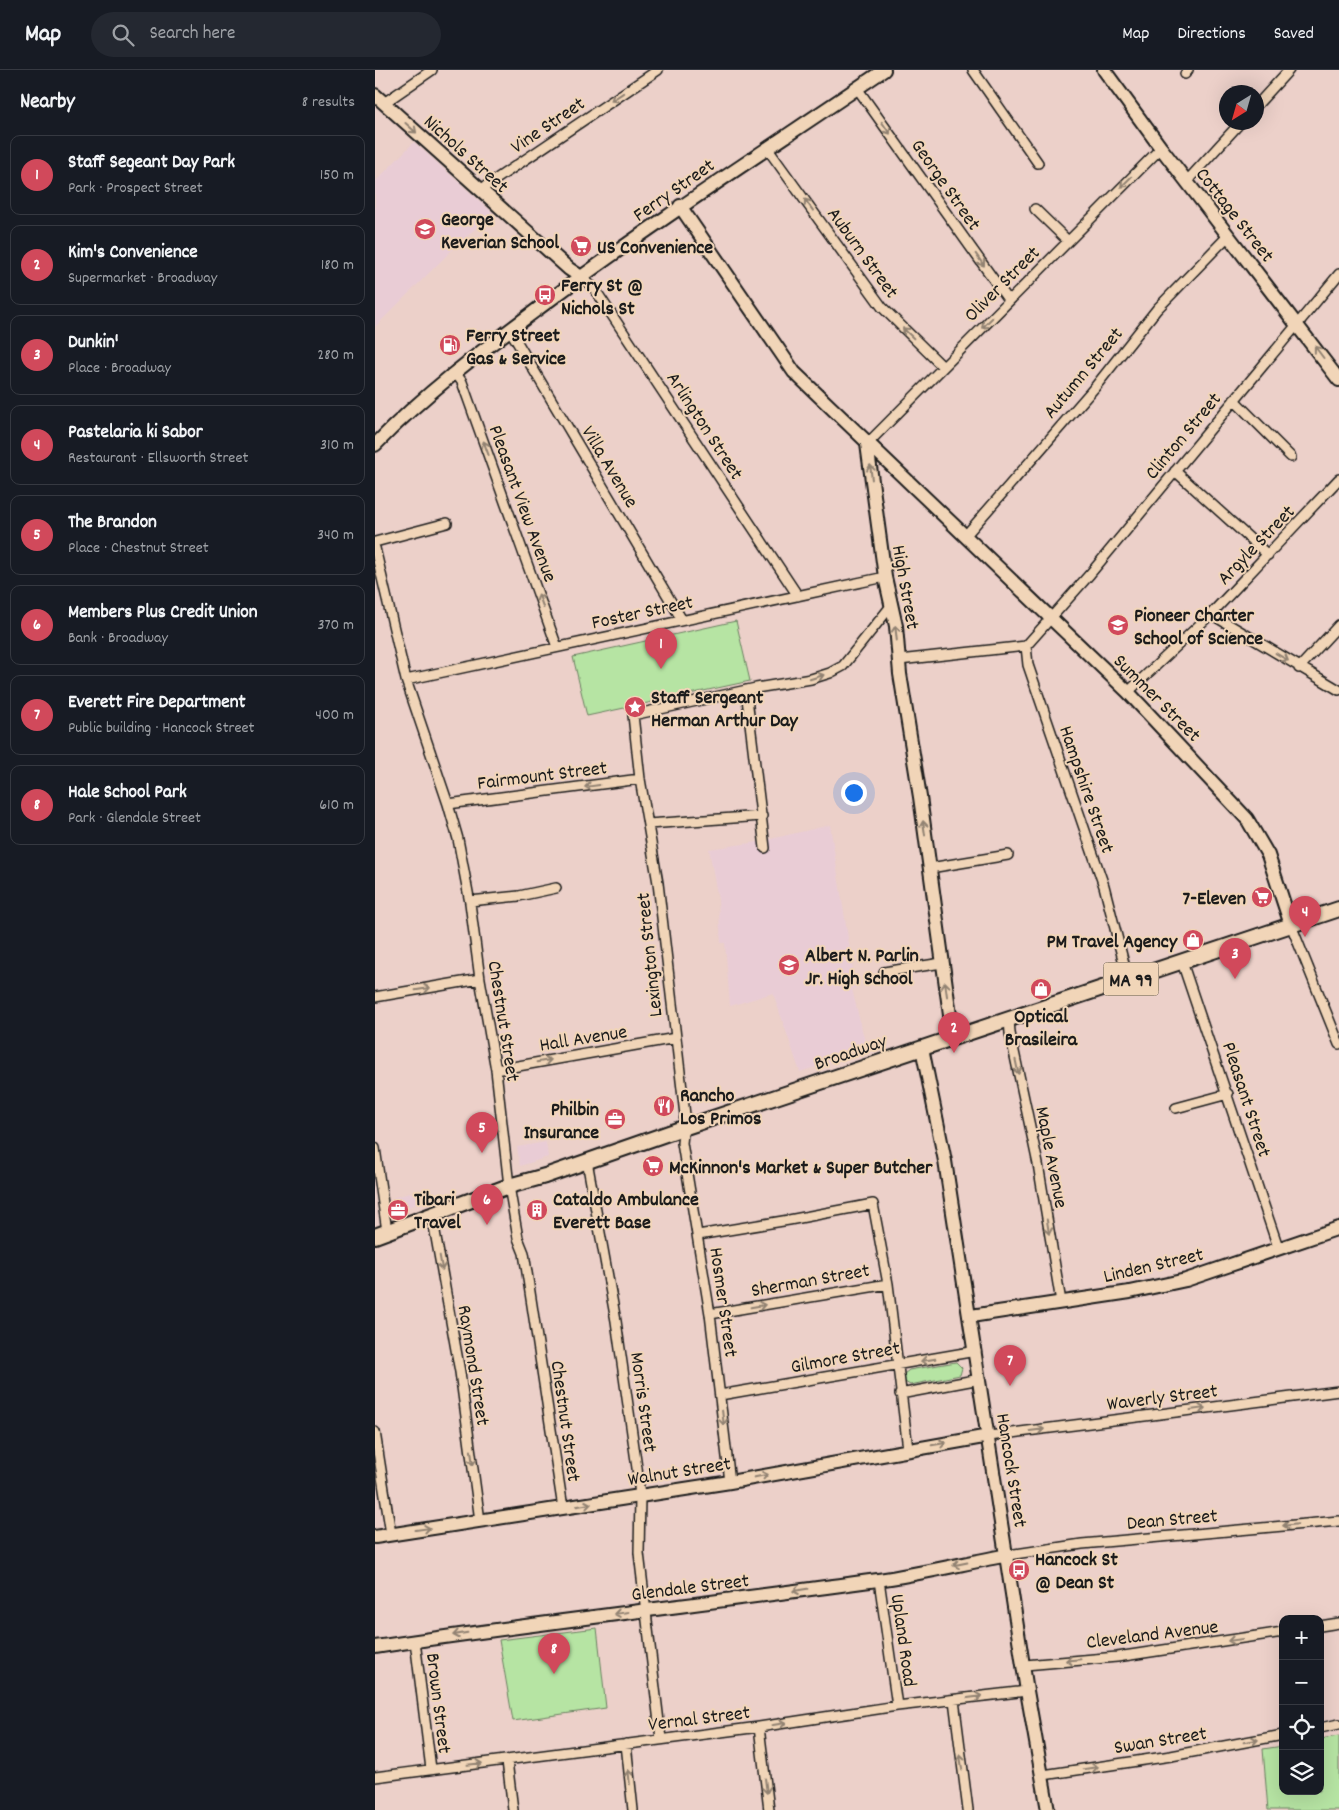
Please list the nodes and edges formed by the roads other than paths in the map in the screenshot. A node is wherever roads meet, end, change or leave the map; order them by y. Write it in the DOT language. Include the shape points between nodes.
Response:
graph roads {
  1 [pos="432,70"];
  2 [pos="658,70"];
  3 [pos="884,70"];
  4 [pos="973,70"];
  5 [pos="1104,70"];
  6 [pos="1289,70"];
  7 [pos="857,88"];
  8 [pos="1264,97"];
  9 [pos="379,99"];
  10 [pos="1234,130"];
  11 [pos="767,148"];
  12 [pos="1161,148"];
  13 [pos="1038,163"];
  14 [pos="1186,182"];
  15 [pos="480,190"];
  16 [pos="680,206"];
  17 [pos="1035,209"];
  18 [pos="1229,235"];
  19 [pos="1067,242"];
  20 [pos="1339,274"];
  21 [pos="581,277"];
  22 [pos="1009,301"];
  23 [pos="1298,325"];
  24 [pos="510,330"];
  25 [pos="943,367"];
  26 [pos="455,372"];
  27 [pos="1339,380"];
  28 [pos="1234,400"];
  29 [pos="867,444"];
  30 [pos="375,445"];
  31 [pos="1291,457"];
  32 [pos="1175,471"];
  33 [pos="1339,479"];
  34 [pos="447,523"];
  35 [pos="966,535"];
  36 [pos="375,542"];
  37 [pos="375,548"];
  38 [pos="1268,555"];
  39 [pos="885,577"];
  40 [pos="797,596"];
  41 [pos="891,606"];
  42 [pos="1211,614"];
  43 [pos="1052,619"];
  44 [pos="682,620"];
  45 [pos="1339,625"];
  46 [pos="1026,646"];
  47 [pos="557,647"];
  48 [pos="899,660"];
  49 [pos="1299,668"];
  50 [pos="406,680"];
  51 [pos="746,690"];
  52 [pos="1339,690"];
  53 [pos="1128,692"];
  54 [pos="640,779"];
  55 [pos="448,804"];
  56 [pos="761,816"];
  57 [pos="648,824"];
  58 [pos="765,848"];
  59 [pos="1009,855"];
  60 [pos="930,868"];
  61 [pos="556,888"];
  62 [pos="470,902"];
  63 [pos="1339,909"];
  64 [pos="1291,925"];
  65 [pos="1182,962"];
  66 [pos="942,963"];
  67 [pos="884,972"];
  68 [pos="480,979"];
  69 [pos="1128,979"];
  70 [pos="375,997"];
  71 [pos="1009,1020"];
  72 [pos="953,1037"];
  73 [pos="675,1038"];
  74 [pos="1339,1044"];
  75 [pos="922,1048"];
  76 [pos="496,1070"];
  77 [pos="1228,1094"];
  78 [pos="1176,1108"];
  79 [pos="683,1128"];
  80 [pos="375,1148"];
  81 [pos="587,1161"];
  82 [pos="509,1186"];
  83 [pos="432,1215"];
  84 [pos="1339,1228"];
  85 [pos="381,1234"];
  86 [pos="697,1235"];
  87 [pos="1278,1247"];
  88 [pos="888,1284"];
  89 [pos="1061,1302"];
  90 [pos="710,1314"];
  91 [pos="971,1316"];
  92 [pos="976,1351"];
  93 [pos="897,1366"];
  94 [pos="980,1379"];
  95 [pos="1339,1391"];
  96 [pos="900,1394"];
  97 [pos="720,1395"];
  98 [pos="375,1432"];
  99 [pos="989,1436"];
  100 [pos="908,1449"];
  101 [pos="730,1482"];
  102 [pos="641,1496"];
  103 [pos="563,1508"];
  104 [pos="1339,1520"];
  105 [pos="480,1521"];
  106 [pos="391,1534"];
  107 [pos="375,1537"];
  108 [pos="1008,1555"];
  109 [pos="879,1580"];
  110 [pos="645,1610"];
  111 [pos="1339,1623"];
  112 [pos="1324,1625"];
  113 [pos="1279,1633"];
  114 [pos="415,1641"];
  115 [pos="375,1647"];
  116 [pos="1025,1665"];
  117 [pos="1027,1691"];
  118 [pos="954,1700"];
  119 [pos="897,1706"];
  120 [pos="1339,1724"];
  121 [pos="759,1727"];
  122 [pos="1324,1727"];
  123 [pos="1279,1736"];
  124 [pos="661,1739"];
  125 [pos="625,1744"];
  126 [pos="507,1761"];
  127 [pos="431,1769"];
  128 [pos="1043,1775"];
  129 [pos="375,1777"];
  130 [pos="513,1810"];
  131 [pos="633,1810"];
  132 [pos="769,1810"];
  133 [pos="968,1810"];
  134 [pos="1048,1810"];
  1 -- 9 [label="street"];
  2 -- 15 [label="street, Vine Street, one-way"];
  3 -- 7 [label="street, Ferry Street"];
  4 -- 13 [label="street"];
  5 -- 12 [label="street, Cottage Street"];
  6 -- 8 [label="street"];
  7 -- 11 [label="street, Ferry Street"];
  7 -- 22 [label="street, George Street, one-way"];
  9 -- 15 [label="street, Nichols Street, one-way"];
  10 -- 14 [label="street"];
  11 -- 16 [label="street, Ferry Street"];
  25 -- 11 [label="street, Auburn Street, one-way" via="882,307"];
  12 -- 14 [label="street, Cottage Street"];
  12 -- 19 [label="street, Oliver Street, one-way"];
  14 -- 18 [label="street, Cottage Street"];
  15 -- 21 [label="street, Nichols Street"];
  16 -- 21 [label="street, Ferry Street"];
  16 -- 29 [label="street" via="794,372"];
  17 -- 19 [label="street"];
  18 -- 23 [label="street, Cottage Street"];
  18 -- 35 [label="street, Autumn Street" via="1157,309 1095,387"];
  19 -- 22 [label="street, Oliver Street"];
  20 -- 23 [label="street, Clinton Street"];
  21 -- 24 [label="street, Ferry Street"];
  21 -- 40 [label="street, Arlington Street" via="594,288"];
  22 -- 25 [label="street, Oliver Street, one-way"];
  27 -- 23 [label="street, Cottage Street, one-way"];
  23 -- 28 [label="street, Clinton Street"];
  24 -- 26 [label="street, Ferry Street"];
  24 -- 44 [label="street, Villa Avenue"];
  25 -- 29 [label="street, Oliver Street"];
  26 -- 30 [label="street, Ferry Street"];
  47 -- 26 [label="street, Pleasant View Avenue, one-way" via="464,388"];
  28 -- 31 [label="street"];
  28 -- 32 [label="street, Clinton Street"];
  29 -- 35 [label="street, Summer Street"];
  39 -- 29 [label="street, High Street, one-way"];
  32 -- 38 [label="street"];
  32 -- 43 [label="street, Clinton Street"];
  33 -- 38 [label="street, Argyle Street"];
  34 -- 36 [label="street"];
  35 -- 43 [label="street, Summer Street"];
  37 -- 50 [label="street, Chestnut Street"];
  38 -- 42 [label="street, Argyle Street"];
  39 -- 40 [label="street, Foster Street"];
  39 -- 41 [label="street, High Street"];
  40 -- 44 [label="street, Foster Street"];
  48 -- 41 [label="street, High Street, one-way"];
  51 -- 41 [label="street, one-way" via="811,679 843,666"];
  42 -- 49 [label="street, one-way"];
  42 -- 53 [label="street, Argyle Street"];
  43 -- 46 [label="street"];
  43 -- 53 [label="street, Summer Street"];
  44 -- 47 [label="street, Foster Street"];
  45 -- 49 [label="street"];
  46 -- 48 [label="street"];
  46 -- 69 [label="street, Hampshire Street" via="1028,665 1104,886"];
  47 -- 50 [label="street, Foster Street"];
  60 -- 48 [label="street, High Street, one-way"];
  49 -- 52 [label="street"];
  50 -- 55 [label="street, Chestnut Street"];
  51 -- 54 [label="street, Lexington Street" via="633,715"];
  51 -- 56 [label="street"];
  53 -- 64 [label="street, Summer Street" via="1247,819 1268,856"];
  54 -- 55 [label="street, Fairmount Street, one-way"];
  54 -- 57 [label="street, Lexington Street"];
  55 -- 62 [label="street, Chestnut Street"];
  56 -- 57 [label="street"];
  56 -- 58 [label="street"];
  57 -- 73 [label="street, Lexington Street" via="658,883"];
  59 -- 60 [label="street"];
  60 -- 66 [label="street, High Street"];
  61 -- 62 [label="street"];
  62 -- 68 [label="street, Chestnut Street"];
  63 -- 64 [label="main road, Broadway / MA 99"];
  64 -- 65 [label="main road, Broadway / MA 99"];
  64 -- 74 [label="street"];
  65 -- 69 [label="main road, Broadway / MA 99"];
  65 -- 77 [label="street, Pleasant Street"];
  66 -- 67 [label="street"];
  72 -- 66 [label="street, High Street, one-way"];
  70 -- 68 [label="street, one-way"];
  68 -- 76 [label="street, Chestnut Street"];
  69 -- 71 [label="main road, Broadway / MA 99"];
  71 -- 72 [label="main road, Broadway / MA 99"];
  71 -- 89 [label="street, Maple Avenue, one-way"];
  72 -- 75 [label="main road, Broadway / MA 99"];
  76 -- 73 [label="street, Hall Avenue, one-way"];
  73 -- 79 [label="street, Lexington Street" via="685,1114"];
  75 -- 79 [label="main road, Broadway / MA 99"];
  75 -- 91 [label="street, Hancock Street"];
  76 -- 82 [label="street, Chestnut Street"];
  77 -- 78 [label="street"];
  77 -- 87 [label="street, Pleasant Street"];
  79 -- 81 [label="main road, Broadway / MA 99"];
  79 -- 86 [label="street, Hosmer Street" via="682,1143"];
  80 -- 85 [label="street"];
  81 -- 82 [label="main road, Broadway / MA 99"];
  81 -- 102 [label="street, Morris Street" via="616,1321"];
  82 -- 83 [label="main road, Broadway / MA 99"];
  82 -- 103 [label="street, Chestnut Street" via="518,1238 524,1253"];
  83 -- 85 [label="main road, Broadway / MA 99"];
  83 -- 105 [label="street, Raymond Street, one-way" via="460,1372"];
  84 -- 87 [label="street, Linden Street"];
  86 -- 88 [label="street" via="873,1204"];
  86 -- 90 [label="street, Hosmer Street"];
  87 -- 89 [label="street, Linden Street" via="1186,1280"];
  90 -- 88 [label="street, Sherman Street, one-way"];
  88 -- 93 [label="street"];
  89 -- 91 [label="street, Linden Street"];
  90 -- 97 [label="street, Hosmer Street"];
  91 -- 92 [label="street, Hancock Street"];
  92 -- 93 [label="street, Gilmore Street, one-way"];
  92 -- 94 [label="street, Hancock Street"];
  93 -- 96 [label="street"];
  93 -- 97 [label="street, Gilmore Street"];
  94 -- 96 [label="street"];
  94 -- 99 [label="street, Hancock Street"];
  99 -- 95 [label="street, Waverly Street, one-way"];
  96 -- 100 [label="street"];
  97 -- 101 [label="street, Hosmer Street, one-way"];
  98 -- 106 [label="street"];
  100 -- 99 [label="street, Walnut Street, one-way"];
  99 -- 108 [label="street, Hancock Street"];
  101 -- 100 [label="street, Walnut Street, one-way"];
  101 -- 102 [label="street, Walnut Street"];
  103 -- 102 [label="street, Walnut Street, one-way"];
  102 -- 110 [label="street, Morris Street" via="639,1552"];
  103 -- 105 [label="street, Walnut Street"];
  104 -- 108 [label="street, Dean Street, one-way" via="1082,1544"];
  106 -- 105 [label="street, Walnut Street, one-way"];
  106 -- 107 [label="street, Walnut Street"];
  108 -- 109 [label="street, Glendale Street, one-way"];
  108 -- 116 [label="street, Hancock Street"];
  109 -- 110 [label="street, Glendale Street, one-way"];
  109 -- 119 [label="street, Upland Road"];
  110 -- 114 [label="street, Glendale Street, one-way"];
  110 -- 124 [label="street, Morris Street"];
  111 -- 112 [label="street"];
  113 -- 116 [label="street, Cleveland Avenue, one-way" via="1117,1657"];
  114 -- 115 [label="street, Glendale Street"];
  114 -- 127 [label="street, Brown Street"];
  116 -- 117 [label="street, Hancock Street"];
  118 -- 117 [label="street, Vernal Street, one-way"];
  117 -- 128 [label="street, Hancock Street"];
  118 -- 119 [label="street, Vernal Street"];
  133 -- 118 [label="street, one-way"];
  121 -- 119 [label="street, Vernal Street, one-way"];
  120 -- 122 [label="street"];
  121 -- 124 [label="street, Vernal Street"];
  121 -- 132 [label="street, one-way"];
  128 -- 123 [label="street, Swan Street, one-way"];
  124 -- 125 [label="street, Vernal Street"];
  125 -- 126 [label="street, Vernal Street"];
  131 -- 125 [label="street, one-way"];
  127 -- 126 [label="street, Vernal Street, one-way"];
  126 -- 130 [label="street"];
  127 -- 129 [label="street, Vernal Street"];
  128 -- 134 [label="street, Hancock Street"];
}
